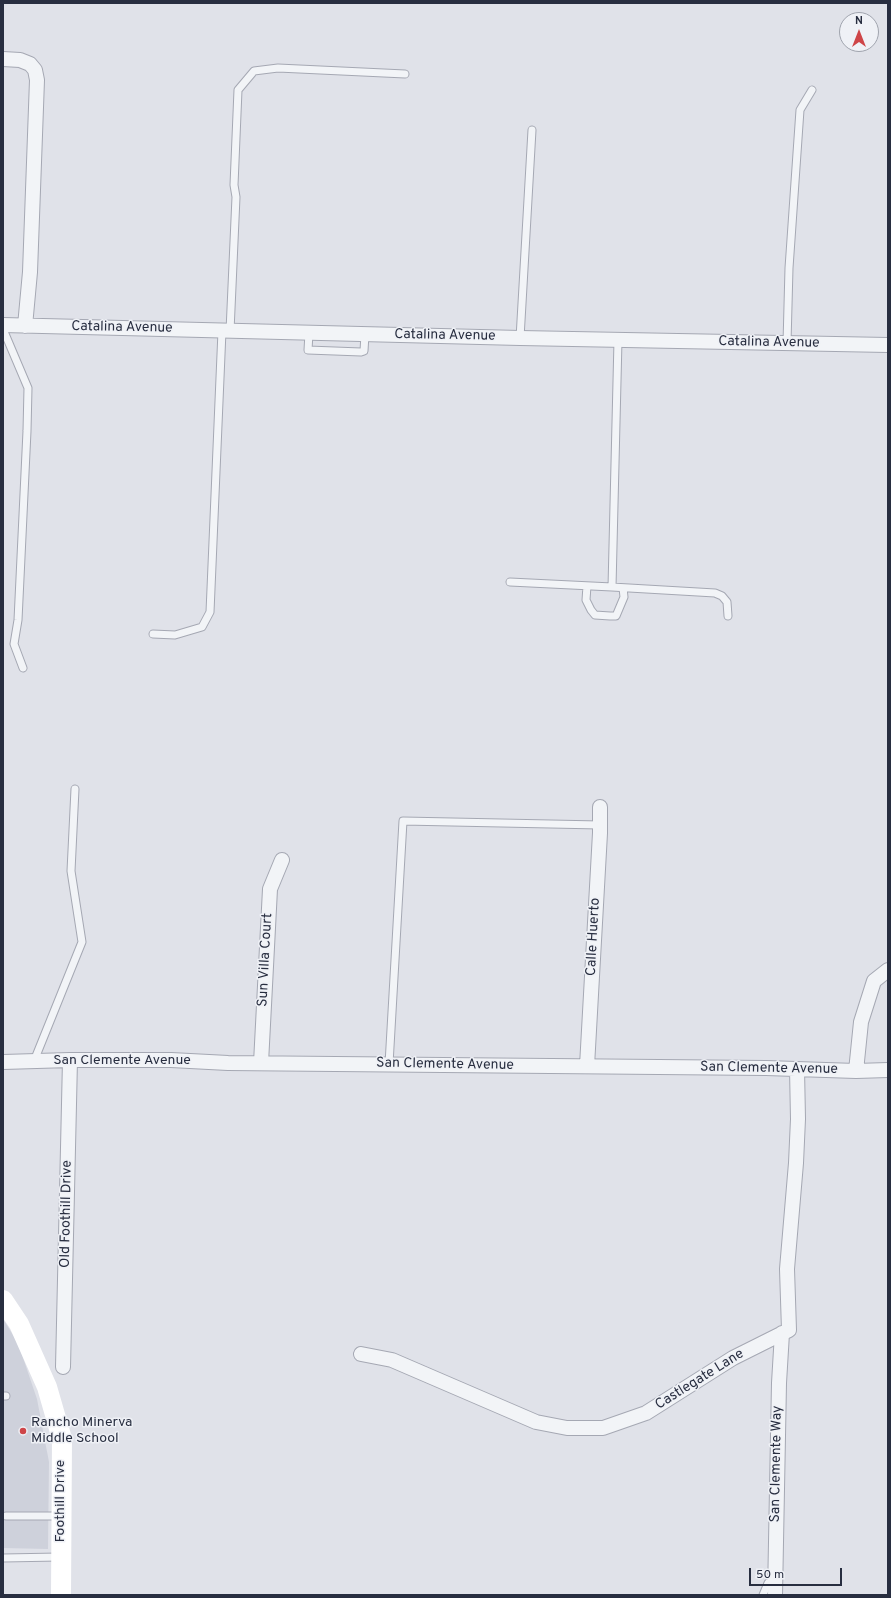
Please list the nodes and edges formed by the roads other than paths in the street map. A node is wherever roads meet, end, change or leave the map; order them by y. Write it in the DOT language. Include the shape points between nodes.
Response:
graph roads {
  1 [pos="3,59"];
  2 [pos="405,74"];
  3 [pos="812,90"];
  4 [pos="532,130"];
  5 [pos="3,325"];
  6 [pos="25,326"];
  7 [pos="3,329"];
  8 [pos="226,331"];
  9 [pos="520,338"];
  10 [pos="618,340"];
  11 [pos="787,343"];
  12 [pos="888,345"];
  13 [pos="510,582"];
  14 [pos="587,586"];
  15 [pos="612,587"];
  16 [pos="623,588"];
  17 [pos="728,616"];
  18 [pos="153,634"];
  19 [pos="23,668"];
  20 [pos="74,789"];
  21 [pos="600,807"];
  22 [pos="600,825"];
  23 [pos="282,860"];
  24 [pos="888,970"];
  25 [pos="70,1060"];
  26 [pos="34,1061"];
  27 [pos="3,1062"];
  28 [pos="261,1063"];
  29 [pos="389,1064"];
  30 [pos="587,1066"];
  31 [pos="797,1068"];
  32 [pos="888,1070"];
  33 [pos="856,1071"];
  34 [pos="3,1300"];
  35 [pos="782,1333"];
  36 [pos="361,1354"];
  37 [pos="63,1367"];
  38 [pos="6,1516"];
  39 [pos="61,1516"];
  40 [pos="61,1557"];
  41 [pos="3,1558"];
  42 [pos="775,1579"];
  43 [pos="61,1595"];
  44 [pos="763,1595"];
  45 [pos="774,1595"];
  1 -- 6 [label="street" via="20,60 30,64 35,70 37,80 30,265"];
  2 -- 8 [label="lane" via="278,68 254,71 238,90 234,185 236,197"];
  3 -- 11 [label="lane" via="800,110 789,268"];
  4 -- 9 [label="lane"];
  5 -- 6 [label="street, Catalina Avenue"];
  6 -- 8 [label="street, Catalina Avenue"];
  7 -- 19 [label="lane" via="28,388 18,620 14,644"];
  8 -- 9 [label="street, Catalina Avenue"];
  8 -- 18 [label="lane" via="210,612 202,627 175,635"];
  9 -- 10 [label="street, Catalina Avenue"];
  10 -- 11 [label="street, Catalina Avenue"];
  10 -- 15 [label="lane"];
  11 -- 12 [label="street, Catalina Avenue"];
  13 -- 14 [label="lane"];
  14 -- 15 [label="lane"];
  14 -- 16 [label="lane" via="586,600 591,610 595,615 610,616 616,616 624,597"];
  15 -- 16 [label="lane"];
  16 -- 17 [label="lane" via="715,593 727,602"];
  20 -- 26 [label="lane" via="70,871 82,942"];
  21 -- 22 [label="street, Calle Huerto"];
  22 -- 29 [label="lane" via="403,821"];
  22 -- 30 [label="street, Calle Huerto"];
  23 -- 28 [label="street, Sun Villa Court" via="270,889"];
  24 -- 33 [label="street" via="874,981 863,1015"];
  25 -- 26 [label="street, San Clemente Avenue"];
  25 -- 28 [label="street, San Clemente Avenue"];
  25 -- 37 [label="street, Old Foothill Drive"];
  26 -- 27 [label="street, San Clemente Avenue"];
  28 -- 29 [label="street, San Clemente Avenue"];
  29 -- 30 [label="street, San Clemente Avenue"];
  30 -- 31 [label="street, San Clemente Avenue"];
  31 -- 33 [label="street, San Clemente Avenue"];
  31 -- 35 [label="street" via="796,1162 787,1268 789,1330"];
  32 -- 33 [label="street, San Clemente Avenue"];
  34 -- 39 [label="main road, Foothill Drive" via="19,1324 47,1387 62,1439"];
  35 -- 36 [label="street, Castlegate Lane" via="733,1358 646,1413 603,1428 567,1428 536,1422 392,1360"];
  35 -- 42 [label="street, San Clemente Way"];
  38 -- 39 [label="lane"];
  39 -- 40 [label="main road, Foothill Drive"];
  40 -- 41 [label="lane"];
  40 -- 43 [label="main road, Foothill Drive"];
  42 -- 44 [label="lane" via="768,1583"];
  42 -- 45 [label="street, San Clemente Way"];
}
